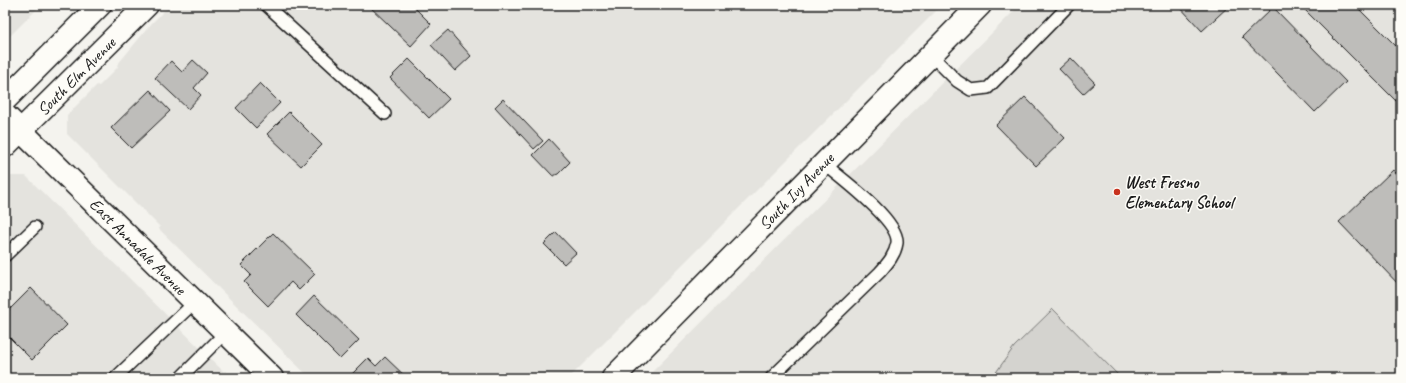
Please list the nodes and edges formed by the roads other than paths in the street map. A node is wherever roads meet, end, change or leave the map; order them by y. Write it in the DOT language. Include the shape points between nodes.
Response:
graph roads {
  1 [pos="100,5"];
  2 [pos="147,5"];
  3 [pos="266,5"];
  4 [pos="980,5"];
  5 [pos="1069,5"];
  6 [pos="930,54"];
  7 [pos="5,100"];
  8 [pos="384,114"];
  9 [pos="5,115"];
  10 [pos="21,131"];
  11 [pos="5,146"];
  12 [pos="824,163"];
  13 [pos="36,227"];
  14 [pos="5,256"];
  15 [pos="195,302"];
  16 [pos="226,332"];
  17 [pos="115,378"];
  18 [pos="180,378"];
  19 [pos="272,378"];
  20 [pos="613,378"];
  21 [pos="771,378"];
  1 -- 7 [label="street, South Elm Avenue"];
  2 -- 10 [label="street, South Elm Avenue"];
  3 -- 8 [label="lane"];
  4 -- 6 [label="street, South Ivy Avenue"];
  5 -- 6 [label="lane" via="988,88 971,90 957,81"];
  6 -- 12 [label="street, South Ivy Avenue"];
  9 -- 10 [label="street, East Annadale Avenue"];
  10 -- 11 [label="street, South Elm Avenue"];
  10 -- 15 [label="street, East Annadale Avenue"];
  12 -- 20 [label="street, South Ivy Avenue"];
  12 -- 21 [label="lane" via="882,213 895,232 897,242 893,258"];
  13 -- 14 [label="lane"];
  15 -- 16 [label="street, East Annadale Avenue"];
  15 -- 17 [label="lane"];
  16 -- 18 [label="lane"];
  16 -- 19 [label="street, East Annadale Avenue"];
}
